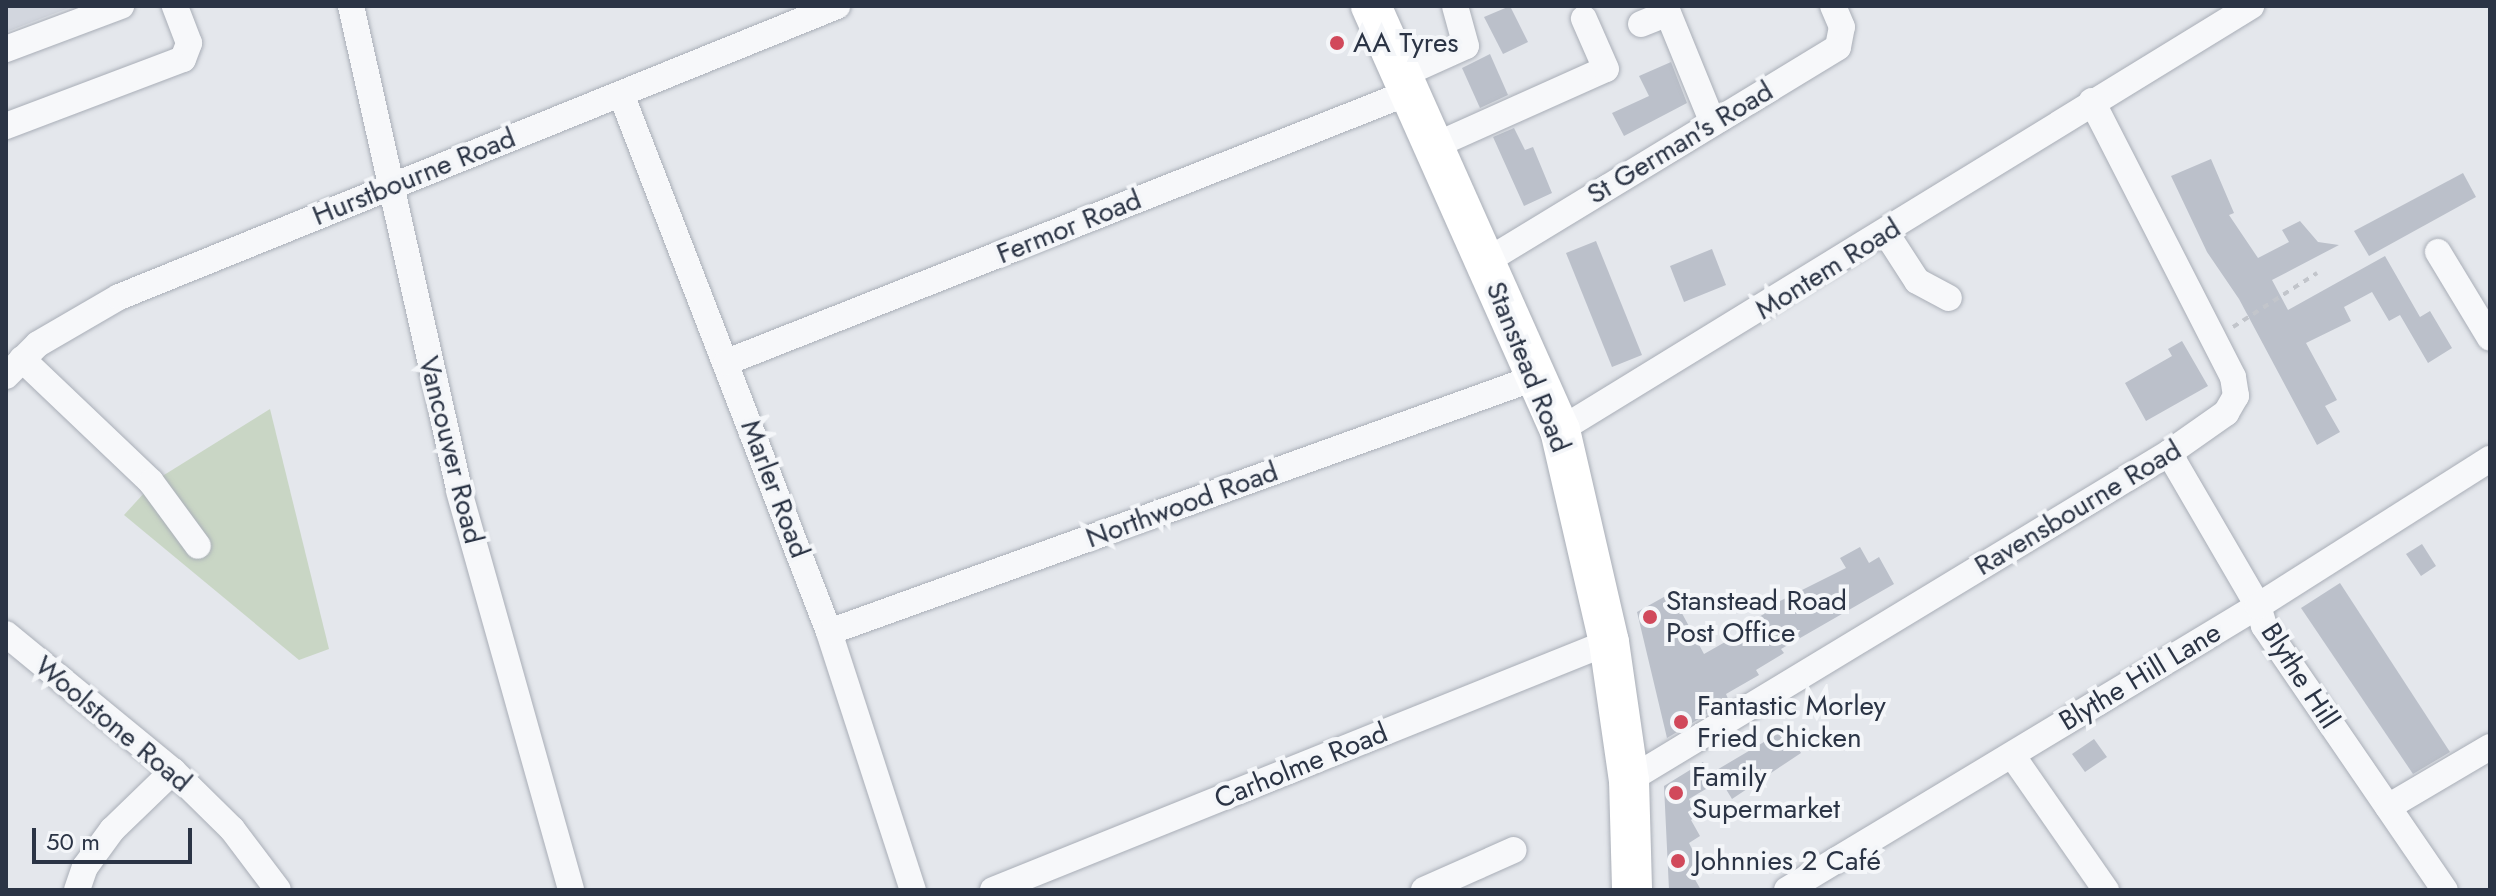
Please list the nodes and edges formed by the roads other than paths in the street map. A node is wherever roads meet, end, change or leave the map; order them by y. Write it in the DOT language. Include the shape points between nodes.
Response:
graph roads {
  1 [pos="121,6"];
  2 [pos="175,6"];
  3 [pos="351,6"];
  4 [pos="837,6"];
  5 [pos="1371,6"];
  6 [pos="1455,6"];
  7 [pos="1833,6"];
  8 [pos="2251,6"];
  9 [pos="1584,19"];
  10 [pos="1641,24"];
  11 [pos="6,49"];
  12 [pos="1406,83"];
  13 [pos="621,94"];
  14 [pos="2092,101"];
  15 [pos="1713,123"];
  16 [pos="6,126"];
  17 [pos="1434,146"];
  18 [pos="393,186"];
  19 [pos="1886,233"];
  20 [pos="2438,252"];
  21 [pos="1485,262"];
  22 [pos="1949,298"];
  23 [pos="2490,338"];
  24 [pos="727,362"];
  25 [pos="14,368"];
  26 [pos="1534,378"];
  27 [pos="1560,430"];
  28 [pos="2169,453"];
  29 [pos="2490,459"];
  30 [pos="198,546"];
  31 [pos="2258,606"];
  32 [pos="829,632"];
  33 [pos="6,634"];
  34 [pos="1609,642"];
  35 [pos="2490,747"];
  36 [pos="2012,755"];
  37 [pos="173,771"];
  38 [pos="1629,780"];
  39 [pos="2388,807"];
  40 [pos="1514,850"];
  41 [pos="77,890"];
  42 [pos="278,890"];
  43 [pos="571,890"];
  44 [pos="913,890"];
  45 [pos="993,890"];
  46 [pos="1424,890"];
  47 [pos="1632,890"];
  48 [pos="1787,890"];
  49 [pos="2106,890"];
  50 [pos="2445,890"];
  1 -- 11 [label="street"];
  2 -- 16 [label="street" via="189,43 183,59"];
  3 -- 18 [label="street, Vancouver Road"];
  4 -- 13 [label="street, Hurstbourne Road"];
  5 -- 12 [label="highway, Stanstead Road"];
  6 -- 12 [label="street, Fermor Road" via="1466,46"];
  7 -- 15 [label="street, St German's Road" via="1842,27 1838,47"];
  8 -- 14 [label="street, Montem Road"];
  9 -- 17 [label="street" via="1606,69"];
  10 -- 15 [label="street" via="1668,13"];
  12 -- 17 [label="highway, Stanstead Road"];
  12 -- 24 [label="street, Fermor Road"];
  13 -- 18 [label="street, Hurstbourne Road"];
  13 -- 24 [label="street, Marler Road"];
  14 -- 19 [label="street, Montem Road"];
  14 -- 28 [label="street, Ravensbourne Road" via="2233,377 2236,396 2226,413"];
  15 -- 21 [label="street, St German's Road"];
  17 -- 21 [label="highway, Stanstead Road"];
  18 -- 25 [label="street, Hurstbourne Road" via="119,297 38,344"];
  18 -- 43 [label="street, Vancouver Road" via="459,491"];
  19 -- 22 [label="street" via="1917,281"];
  19 -- 27 [label="street, Montem Road"];
  20 -- 23 [label="street"];
  21 -- 26 [label="highway, Stanstead Road"];
  24 -- 32 [label="street, Marler Road"];
  25 -- 30 [label="street" via="151,482"];
  26 -- 27 [label="highway, Stanstead Road"];
  26 -- 32 [label="street, Northwood Road"];
  27 -- 34 [label="highway, Stanstead Road"];
  28 -- 31 [label="street, Blythe Hill"];
  28 -- 38 [label="street, Ravensbourne Road"];
  29 -- 31 [label="street, Blythe Hill Lane"];
  31 -- 36 [label="street, Blythe Hill Lane"];
  31 -- 39 [label="street, Blythe Hill" via="2264,626"];
  32 -- 44 [label="street, Marler Road"];
  33 -- 37 [label="street, Woolstone Road"];
  34 -- 38 [label="highway, Stanstead Road"];
  34 -- 45 [label="street, Carholme Road"];
  35 -- 39 [label="street"];
  36 -- 48 [label="street, Blythe Hill Lane"];
  36 -- 49 [label="street"];
  37 -- 41 [label="street" via="112,830 85,867"];
  37 -- 42 [label="street, Woolstone Road" via="232,829"];
  38 -- 47 [label="highway, Stanstead Road"];
  39 -- 50 [label="street, Blythe Hill"];
  40 -- 46 [label="street"];
}
